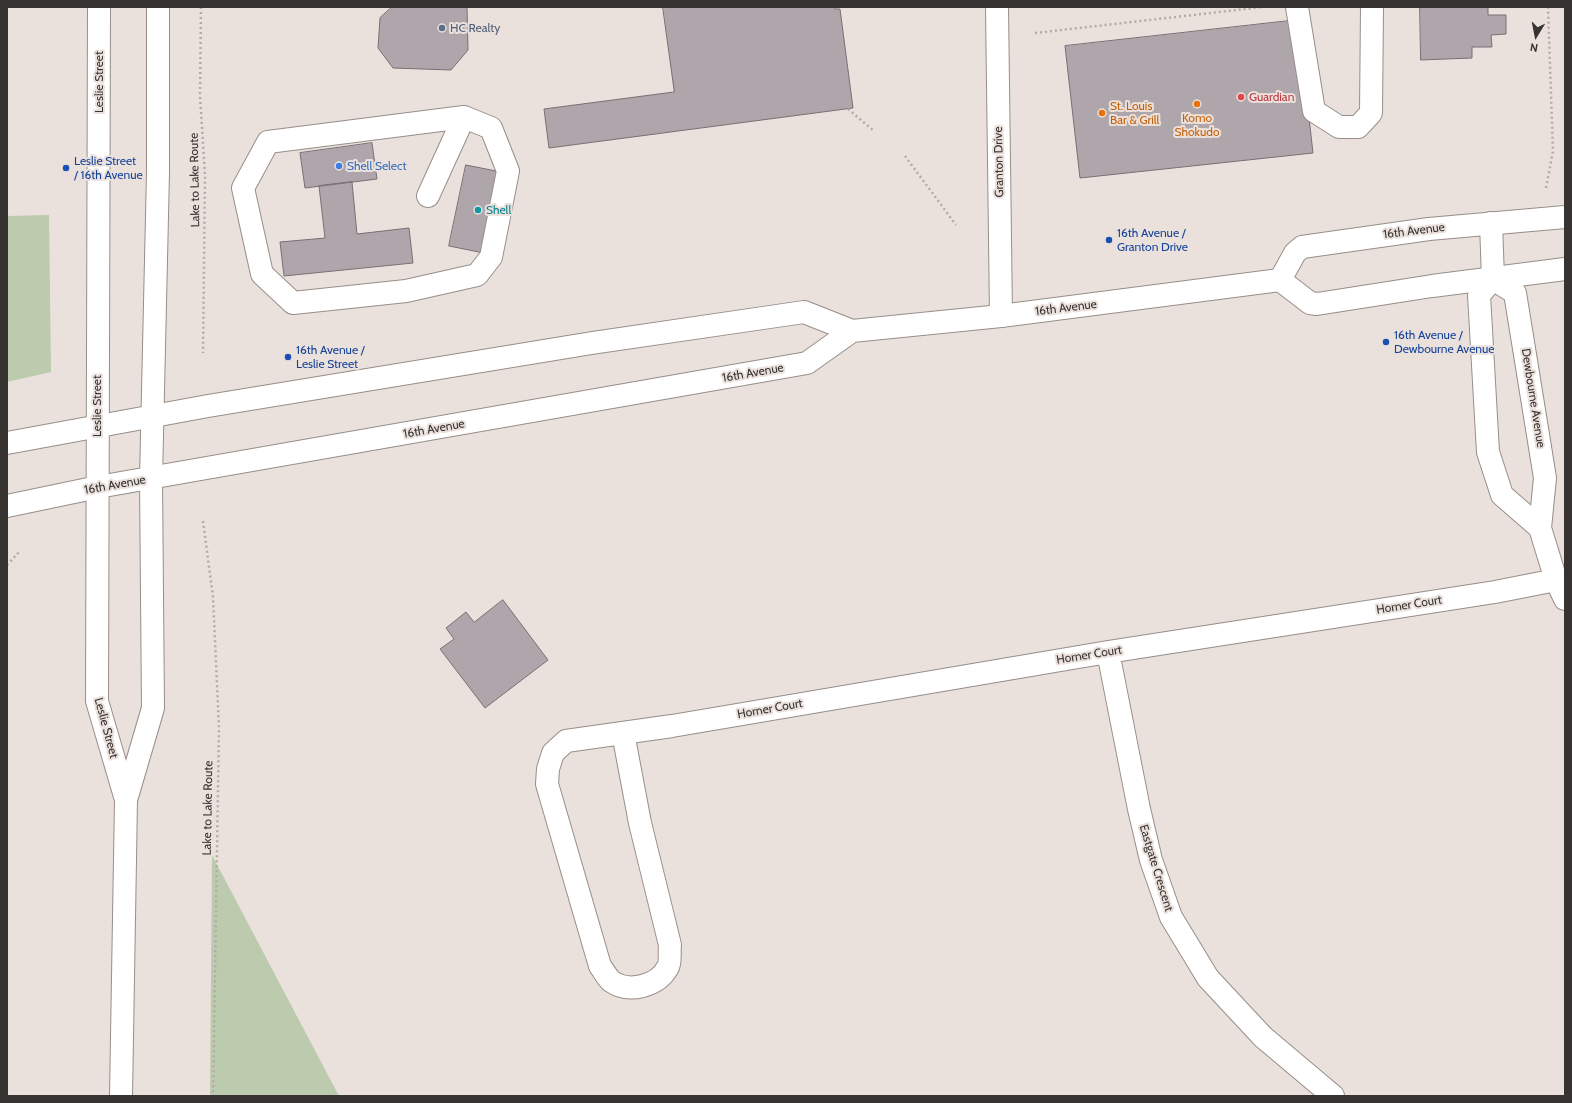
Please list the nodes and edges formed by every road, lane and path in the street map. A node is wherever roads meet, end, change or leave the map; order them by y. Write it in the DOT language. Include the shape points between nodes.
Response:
graph roads {
  1 [pos="99,7"];
  2 [pos="158,7"];
  3 [pos="201,7"];
  4 [pos="997,7"];
  5 [pos="1263,7"];
  6 [pos="1297,7"];
  7 [pos="1372,7"];
  8 [pos="1548,7"];
  9 [pos="1035,33"];
  10 [pos="848,109"];
  11 [pos="464,117"];
  12 [pos="874,131"];
  13 [pos="905,156"];
  14 [pos="1546,188"];
  15 [pos="428,196"];
  16 [pos="1565,217"];
  17 [pos="1491,223"];
  18 [pos="956,225"];
  19 [pos="1565,269"];
  20 [pos="1493,279"];
  21 [pos="1280,280"];
  22 [pos="1001,316"];
  23 [pos="852,331"];
  24 [pos="203,353"];
  25 [pos="152,416"];
  26 [pos="97,427"];
  27 [pos="7,443"];
  28 [pos="151,479"];
  29 [pos="98,487"];
  30 [pos="7,506"];
  31 [pos="203,521"];
  32 [pos="1540,528"];
  33 [pos="20,551"];
  34 [pos="7,565"];
  35 [pos="1561,590"];
  36 [pos="1108,652"];
  37 [pos="623,733"];
  38 [pos="126,800"];
  39 [pos="121,1096"];
  40 [pos="213,1096"];
  41 [pos="1333,1096"];
  1 -- 26 [label="main road, Leslie Street"];
  2 -- 25 [label="main road, Leslie Street" via="158,180"];
  3 -- 24 [label="path, Lake to Lake Route" via="200,96 205,175"];
  4 -- 22 [label="main road, Granton Drive"];
  5 -- 9 [label="path"];
  6 -- 7 [label="main road" via="1314,111 1339,127 1358,127 1371,114"];
  8 -- 14 [label="path" via="1553,150"];
  10 -- 12 [label="path"];
  11 -- 11 [label="main road" via="268,142 243,188 262,274 293,303 406,291 477,275 491,257 508,171 491,128"];
  11 -- 15 [label="main road"];
  13 -- 18 [label="path"];
  16 -- 17 [label="main road, 16th Avenue"];
  17 -- 20 [label="main road"];
  17 -- 21 [label="main road, 16th Avenue" via="1302,247 1295,253"];
  19 -- 20 [label="main road"];
  20 -- 21 [label="main road" via="1314,304"];
  20 -- 32 [label="main road, Dewbourne Avenue" via="1515,293 1545,478"];
  20 -- 32 [label="main road" via="1479,295 1488,452 1502,495"];
  21 -- 22 [label="main road, 16th Avenue"];
  22 -- 23 [label="main road, 16th Avenue"];
  23 -- 25 [label="main road, 16th Avenue" via="804,312 592,343"];
  23 -- 28 [label="main road, 16th Avenue" via="808,363"];
  25 -- 26 [label="main road, 16th Avenue"];
  25 -- 28 [label="main road, Leslie Street"];
  26 -- 27 [label="main road, 16th Avenue"];
  26 -- 29 [label="main road, Leslie Street"];
  28 -- 29 [label="main road, 16th Avenue"];
  28 -- 38 [label="main road, Leslie Street" via="153,708"];
  29 -- 30 [label="main road, 16th Avenue"];
  29 -- 38 [label="main road, Leslie Street" via="96,701"];
  31 -- 40 [label="path, Lake to Lake Route" via="213,597 218,728"];
  32 -- 35 [label="main road, Dewbourne Avenue"];
  33 -- 34 [label="path"];
  35 -- 36 [label="main road, Horner Court" via="1495,592"];
  36 -- 37 [label="main road, Horner Court"];
  36 -- 41 [label="main road, Eastgate Crescent" via="1151,860 1171,917 1208,978 1263,1037"];
  37 -- 37 [label="main road, Horner Court" via="566,741 553,753 547,784 600,966 612,981 627,988 643,986 660,978 668,966 670,945 640,823"];
  38 -- 39 [label="main road, Leslie Street"];
}
